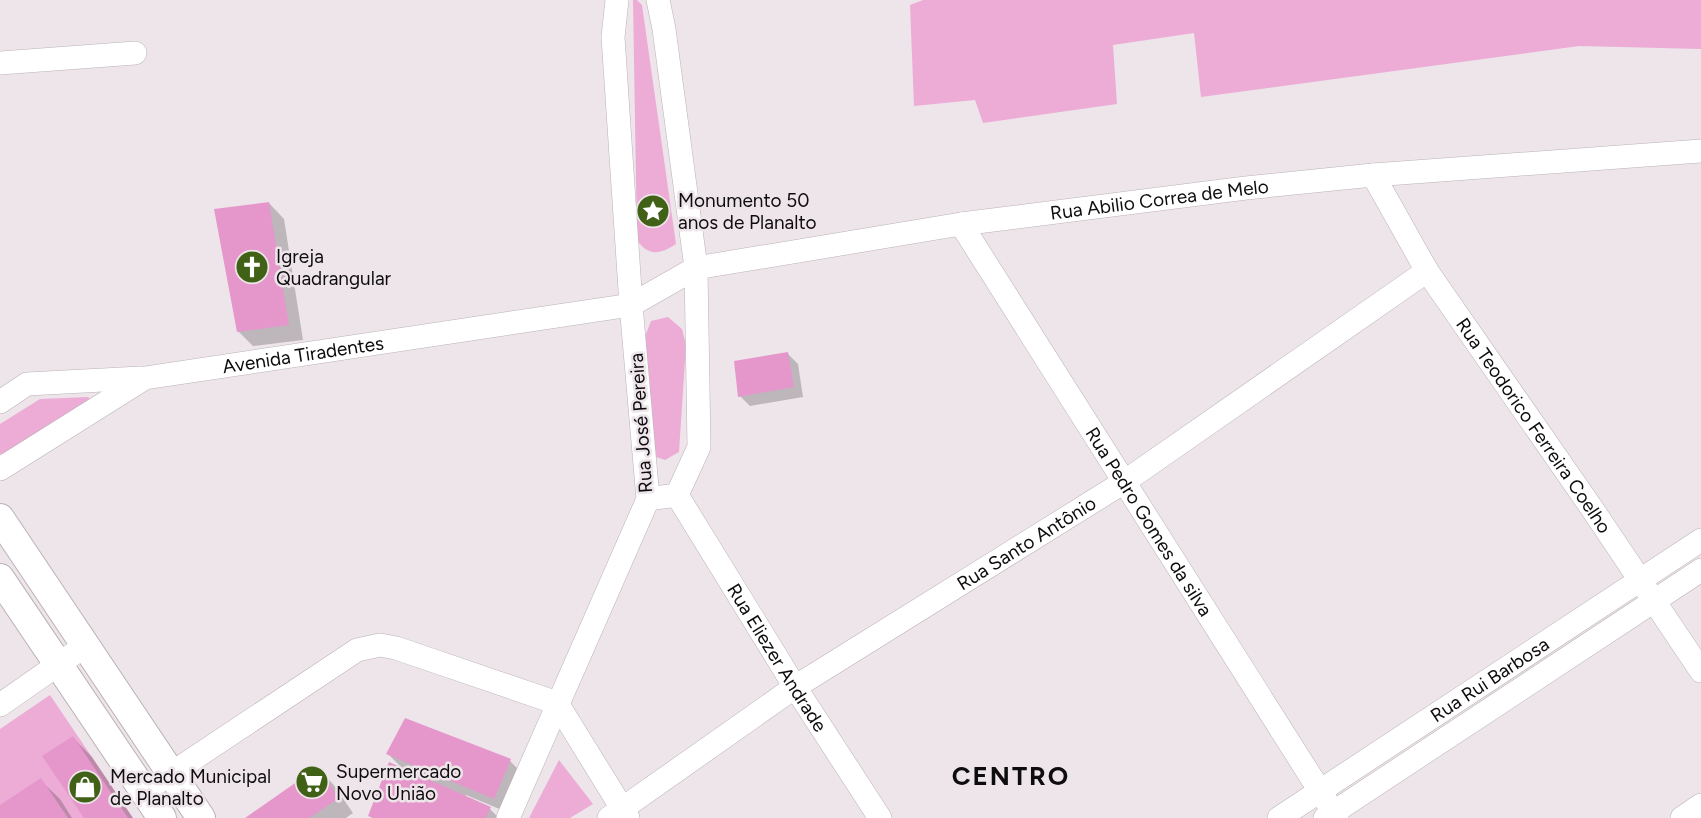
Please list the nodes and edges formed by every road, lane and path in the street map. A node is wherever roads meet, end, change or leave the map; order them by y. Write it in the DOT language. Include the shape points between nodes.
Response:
graph roads {
  1 [pos="618,0"];
  2 [pos="658,0"];
  3 [pos="135,53"];
  4 [pos="0,62"];
  5 [pos="1701,151"];
  6 [pos="1373,175"];
  7 [pos="961,225"];
  8 [pos="696,268"];
  9 [pos="1427,271"];
  10 [pos="631,305"];
  11 [pos="145,378"];
  12 [pos="0,402"];
  13 [pos="0,469"];
  14 [pos="1124,482"];
  15 [pos="677,495"];
  16 [pos="648,499"];
  17 [pos="0,517"];
  18 [pos="1701,540"];
  19 [pos="1701,570"];
  20 [pos="0,578"];
  21 [pos="1640,580"];
  22 [pos="1655,600"];
  23 [pos="86,645"];
  24 [pos="59,663"];
  25 [pos="1701,671"];
  26 [pos="795,687"];
  27 [pos="557,703"];
  28 [pos="0,705"];
  29 [pos="173,774"];
  30 [pos="145,791"];
  31 [pos="1319,792"];
  32 [pos="1701,805"];
  33 [pos="620,815"];
  34 [pos="1332,816"];
  35 [pos="162,818"];
  36 [pos="201,818"];
  37 [pos="508,818"];
  38 [pos="880,818"];
  39 [pos="1279,818"];
  40 [pos="1682,818"];
  1 -- 10 [label="street, Rua José Pereira" via="613,37"];
  2 -- 8 [label="street"];
  3 -- 4 [label="street"];
  5 -- 6 [label="street, Rua Abilio Correa de Melo"];
  6 -- 7 [label="street, Rua Abilio Correa de Melo"];
  6 -- 9 [label="street, Rua Teodorico Ferreira Coelho"];
  7 -- 8 [label="street, Rua Abilio Correa de Melo"];
  7 -- 14 [label="street, Rua Pedro Gomes da silva"];
  8 -- 10 [label="street, Rua Abilio Correa de Melo"];
  8 -- 15 [label="street" via="699,447"];
  9 -- 14 [label="street, Rua Santo Antônio"];
  9 -- 21 [label="street, Rua Teodorico Ferreira Coelho"];
  10 -- 11 [label="street, Avenida Tiradentes"];
  10 -- 16 [label="street, Rua José Pereira"];
  11 -- 12 [label="street" via="27,384"];
  11 -- 13 [label="street, Avenida Tiradentes"];
  14 -- 26 [label="street, Rua Santo Antônio"];
  14 -- 31 [label="street, Rua Pedro Gomes da silva"];
  15 -- 16 [label="street"];
  15 -- 26 [label="street, Rua Eliezer Andrade"];
  16 -- 27 [label="street, Rua José Pereira"];
  17 -- 23 [label="street"];
  18 -- 21 [label="street, Rua Rui Barbosa"];
  19 -- 22 [label="street, Rua Rui Barbosa"];
  20 -- 24 [label="street"];
  21 -- 22 [label="street, Rua Teodorico Ferreira Coelho"];
  21 -- 31 [label="street, Rua Rui Barbosa"];
  22 -- 25 [label="street, Rua Teodorico Ferreira Coelho"];
  22 -- 34 [label="street, Rua Rui Barbosa"];
  23 -- 24 [label="street"];
  23 -- 29 [label="street"];
  24 -- 28 [label="street"];
  24 -- 30 [label="street"];
  26 -- 33 [label="street, Rua Santo Antônio"];
  26 -- 38 [label="street, Rua Eliezer Andrade"];
  27 -- 29 [label="street" via="380,645 357,650"];
  27 -- 33 [label="street"];
  27 -- 37 [label="street, Rua José Pereira"];
  29 -- 30 [label="street"];
  29 -- 36 [label="street"];
  30 -- 35 [label="street"];
  31 -- 34 [label="street, Rua Pedro Gomes da silva"];
  31 -- 39 [label="street, Rua Rui Barbosa"];
  32 -- 40 [label="street"];
}
